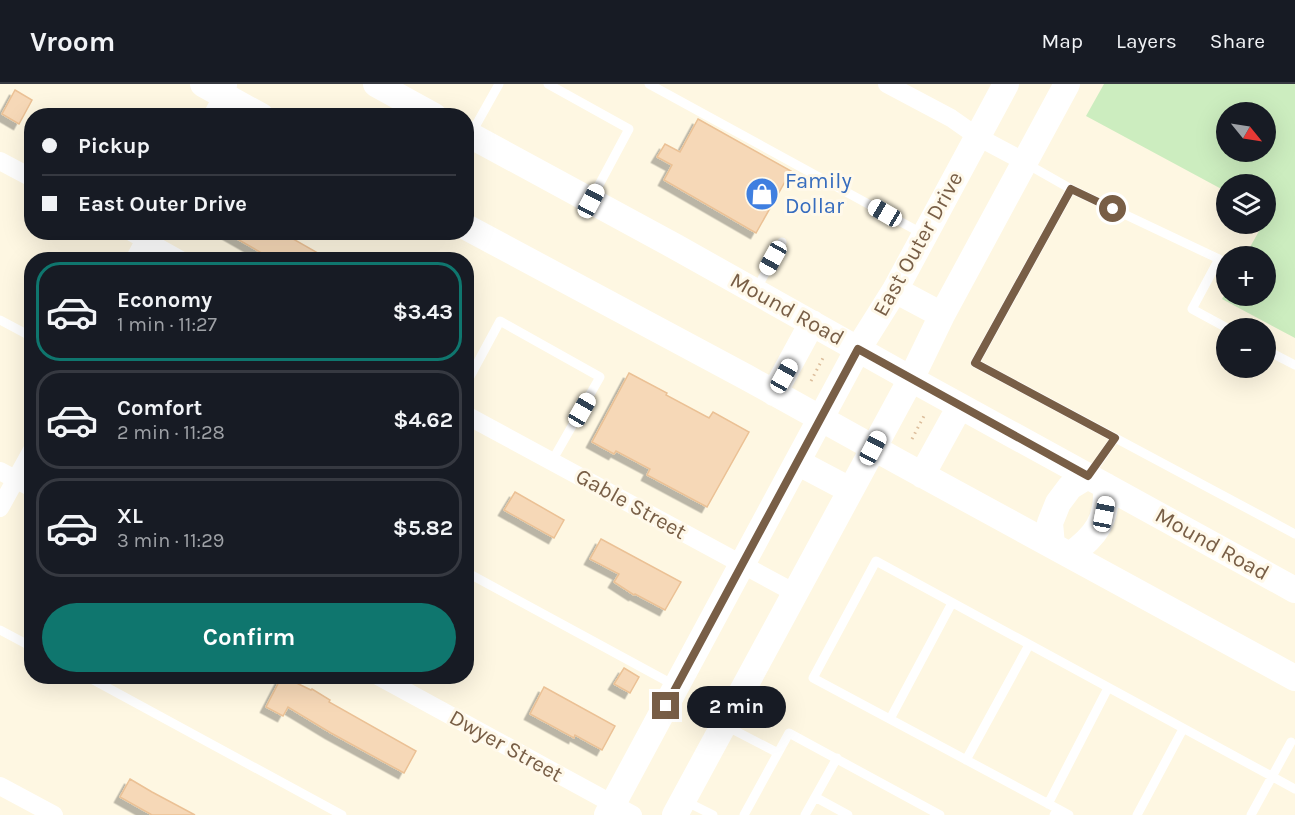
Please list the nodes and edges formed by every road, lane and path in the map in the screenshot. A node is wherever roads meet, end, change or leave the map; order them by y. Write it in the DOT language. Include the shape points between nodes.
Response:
graph roads {
  1 [pos="499,84"];
  2 [pos="548,84"];
  3 [pos="649,84"];
  4 [pos="887,84"];
  5 [pos="1006,84"];
  6 [pos="1067,84"];
  7 [pos="385,86"];
  8 [pos="217,95"];
  9 [pos="244,108"];
  10 [pos="421,108"];
  11 [pos="474,126"];
  12 [pos="978,136"];
  13 [pos="474,137"];
  14 [pos="0,161"];
  15 [pos="1025,162"];
  16 [pos="24,174"];
  17 [pos="1071,189"];
  18 [pos="591,201"];
  19 [pos="474,231"];
  20 [pos="924,235"];
  21 [pos="150,240"];
  22 [pos="782,242"];
  23 [pos="169,252"];
  24 [pos="895,290"];
  25 [pos="755,291"];
  26 [pos="942,315"];
  27 [pos="0,320"];
  28 [pos="1216,322"];
  29 [pos="812,323"];
  30 [pos="24,333"];
  31 [pos="858,349"];
  32 [pos="1276,355"];
  33 [pos="824,356"];
  34 [pos="1295,365"];
  35 [pos="474,369"];
  36 [pos="911,379"];
  37 [pos="811,381"];
  38 [pos="774,393"];
  39 [pos="960,406"];
  40 [pos="925,414"];
  41 [pos="474,419"];
  42 [pos="820,419"];
  43 [pos="1115,438"];
  44 [pos="912,439"];
  45 [pos="873,448"];
  46 [pos="552,462"];
  47 [pos="797,462"];
  48 [pos="24,465"];
  49 [pos="922,475"];
  50 [pos="16,480"];
  51 [pos="1097,481"];
  52 [pos="850,490"];
  53 [pos="0,508"];
  54 [pos="1295,534"];
  55 [pos="1061,550"];
  56 [pos="742,565"];
  57 [pos="474,577"];
  58 [pos="1295,590"];
  59 [pos="795,593"];
  60 [pos="952,603"];
  61 [pos="0,630"];
  62 [pos="24,643"];
  63 [pos="1029,645"];
  64 [pos="1295,678"];
  65 [pos="101,684"];
  66 [pos="392,684"];
  67 [pos="676,686"];
  68 [pos="1108,688"];
  69 [pos="890,719"];
  70 [pos="723,725"];
  71 [pos="1183,729"];
  72 [pos="1291,742"];
  73 [pos="778,753"];
  74 [pos="837,758"];
  75 [pos="966,760"];
  76 [pos="1272,777"];
  77 [pos="0,786"];
  78 [pos="1295,789"];
  79 [pos="815,797"];
  80 [pos="1048,804"];
  81 [pos="679,807"];
  82 [pos="618,811"];
  83 [pos="1056,812"];
  84 [pos="54,815"];
  85 [pos="342,815"];
  86 [pos="713,815"];
  87 [pos="744,815"];
  88 [pos="805,815"];
  89 [pos="848,815"];
  90 [pos="940,815"];
  91 [pos="1069,815"];
  92 [pos="1137,815"];
  93 [pos="1251,815"];
  1 -- 11 [label="lane"];
  2 -- 18 [label="lane" via="629,129"];
  3 -- 20 [label="lane" via="818,181"];
  4 -- 12 [label="street"];
  5 -- 12 [label="main road, East Outer Drive"];
  6 -- 15 [label="main road"];
  7 -- 10 [label="main road"];
  8 -- 9 [label="main road"];
  12 -- 15 [label="street"];
  12 -- 20 [label="main road, East Outer Drive"];
  13 -- 18 [label="main road, Mound Road"];
  14 -- 16 [label="street"];
  15 -- 17 [label="lane"];
  15 -- 26 [label="main road"];
  17 -- 28 [label="lane" via="1219,259 1192,309"];
  17 -- 43 [label="lane" via="975,363"];
  18 -- 25 [label="main road, Mound Road"];
  19 -- 38 [label="main road"];
  20 -- 24 [label="main road, East Outer Drive"];
  21 -- 23 [label="street"];
  22 -- 25 [label="lane"];
  24 -- 26 [label="main road"];
  24 -- 31 [label="main road, East Outer Drive"];
  25 -- 29 [label="main road, Mound Road"];
  26 -- 36 [label="main road"];
  27 -- 30 [label="lane"];
  29 -- 31 [label="main road, Mound Road"];
  29 -- 38 [label="main road"];
  31 -- 36 [label="main road, Mound Road"];
  31 -- 42 [label="main road, East Outer Drive"];
  32 -- 34 [label="lane"];
  33 -- 37 [label="path"];
  35 -- 46 [label="lane" via="500,321 600,377"];
  36 -- 39 [label="main road, Mound Road"];
  36 -- 45 [label="main road"];
  38 -- 42 [label="main road"];
  39 -- 49 [label="main road"];
  39 -- 51 [label="main road, Mound Road"];
  40 -- 44 [label="path"];
  41 -- 46 [label="street, Gable Street"];
  42 -- 45 [label="main road"];
  42 -- 47 [label="main road, East Outer Drive"];
  43 -- 51 [label="lane"];
  43 -- 54 [label="lane"];
  45 -- 49 [label="main road"];
  45 -- 52 [label="main road"];
  46 -- 56 [label="street, Gable Street"];
  47 -- 52 [label="main road"];
  47 -- 56 [label="main road, East Outer Drive"];
  48 -- 50 [label="street"];
  49 -- 55 [label="main road"];
  50 -- 53 [label="street"];
  51 -- 55 [label="main road" via="1107,500 1098,526 1092,537"];
  51 -- 55 [label="main road" via="1070,487 1058,503 1050,523"];
  51 -- 58 [label="main road, Mound Road"];
  52 -- 59 [label="main road"];
  55 -- 64 [label="main road"];
  56 -- 59 [label="street, Gable Street"];
  56 -- 67 [label="main road, East Outer Drive"];
  57 -- 67 [label="lane"];
  59 -- 70 [label="main road"];
  60 -- 63 [label="lane"];
  60 -- 69 [label="lane"];
  60 -- 69 [label="lane" via="876,561 813,678"];
  61 -- 62 [label="lane"];
  63 -- 68 [label="lane"];
  63 -- 75 [label="lane"];
  65 -- 85 [label="lane"];
  66 -- 82 [label="street, Dwyer Street"];
  67 -- 82 [label="main road, East Outer Drive"];
  68 -- 71 [label="lane"];
  68 -- 80 [label="lane"];
  69 -- 75 [label="lane"];
  70 -- 73 [label="lane"];
  70 -- 81 [label="main road"];
  71 -- 76 [label="lane"];
  71 -- 92 [label="lane"];
  72 -- 76 [label="lane"];
  73 -- 74 [label="lane" via="789,733"];
  73 -- 87 [label="lane"];
  74 -- 79 [label="lane"];
  74 -- 90 [label="lane"];
  75 -- 80 [label="lane"];
  76 -- 78 [label="lane"];
  76 -- 93 [label="lane"];
  77 -- 84 [label="street"];
  79 -- 88 [label="lane"];
  79 -- 89 [label="lane"];
  80 -- 83 [label="lane"];
  81 -- 86 [label="lane"];
  83 -- 91 [label="lane"];
}
